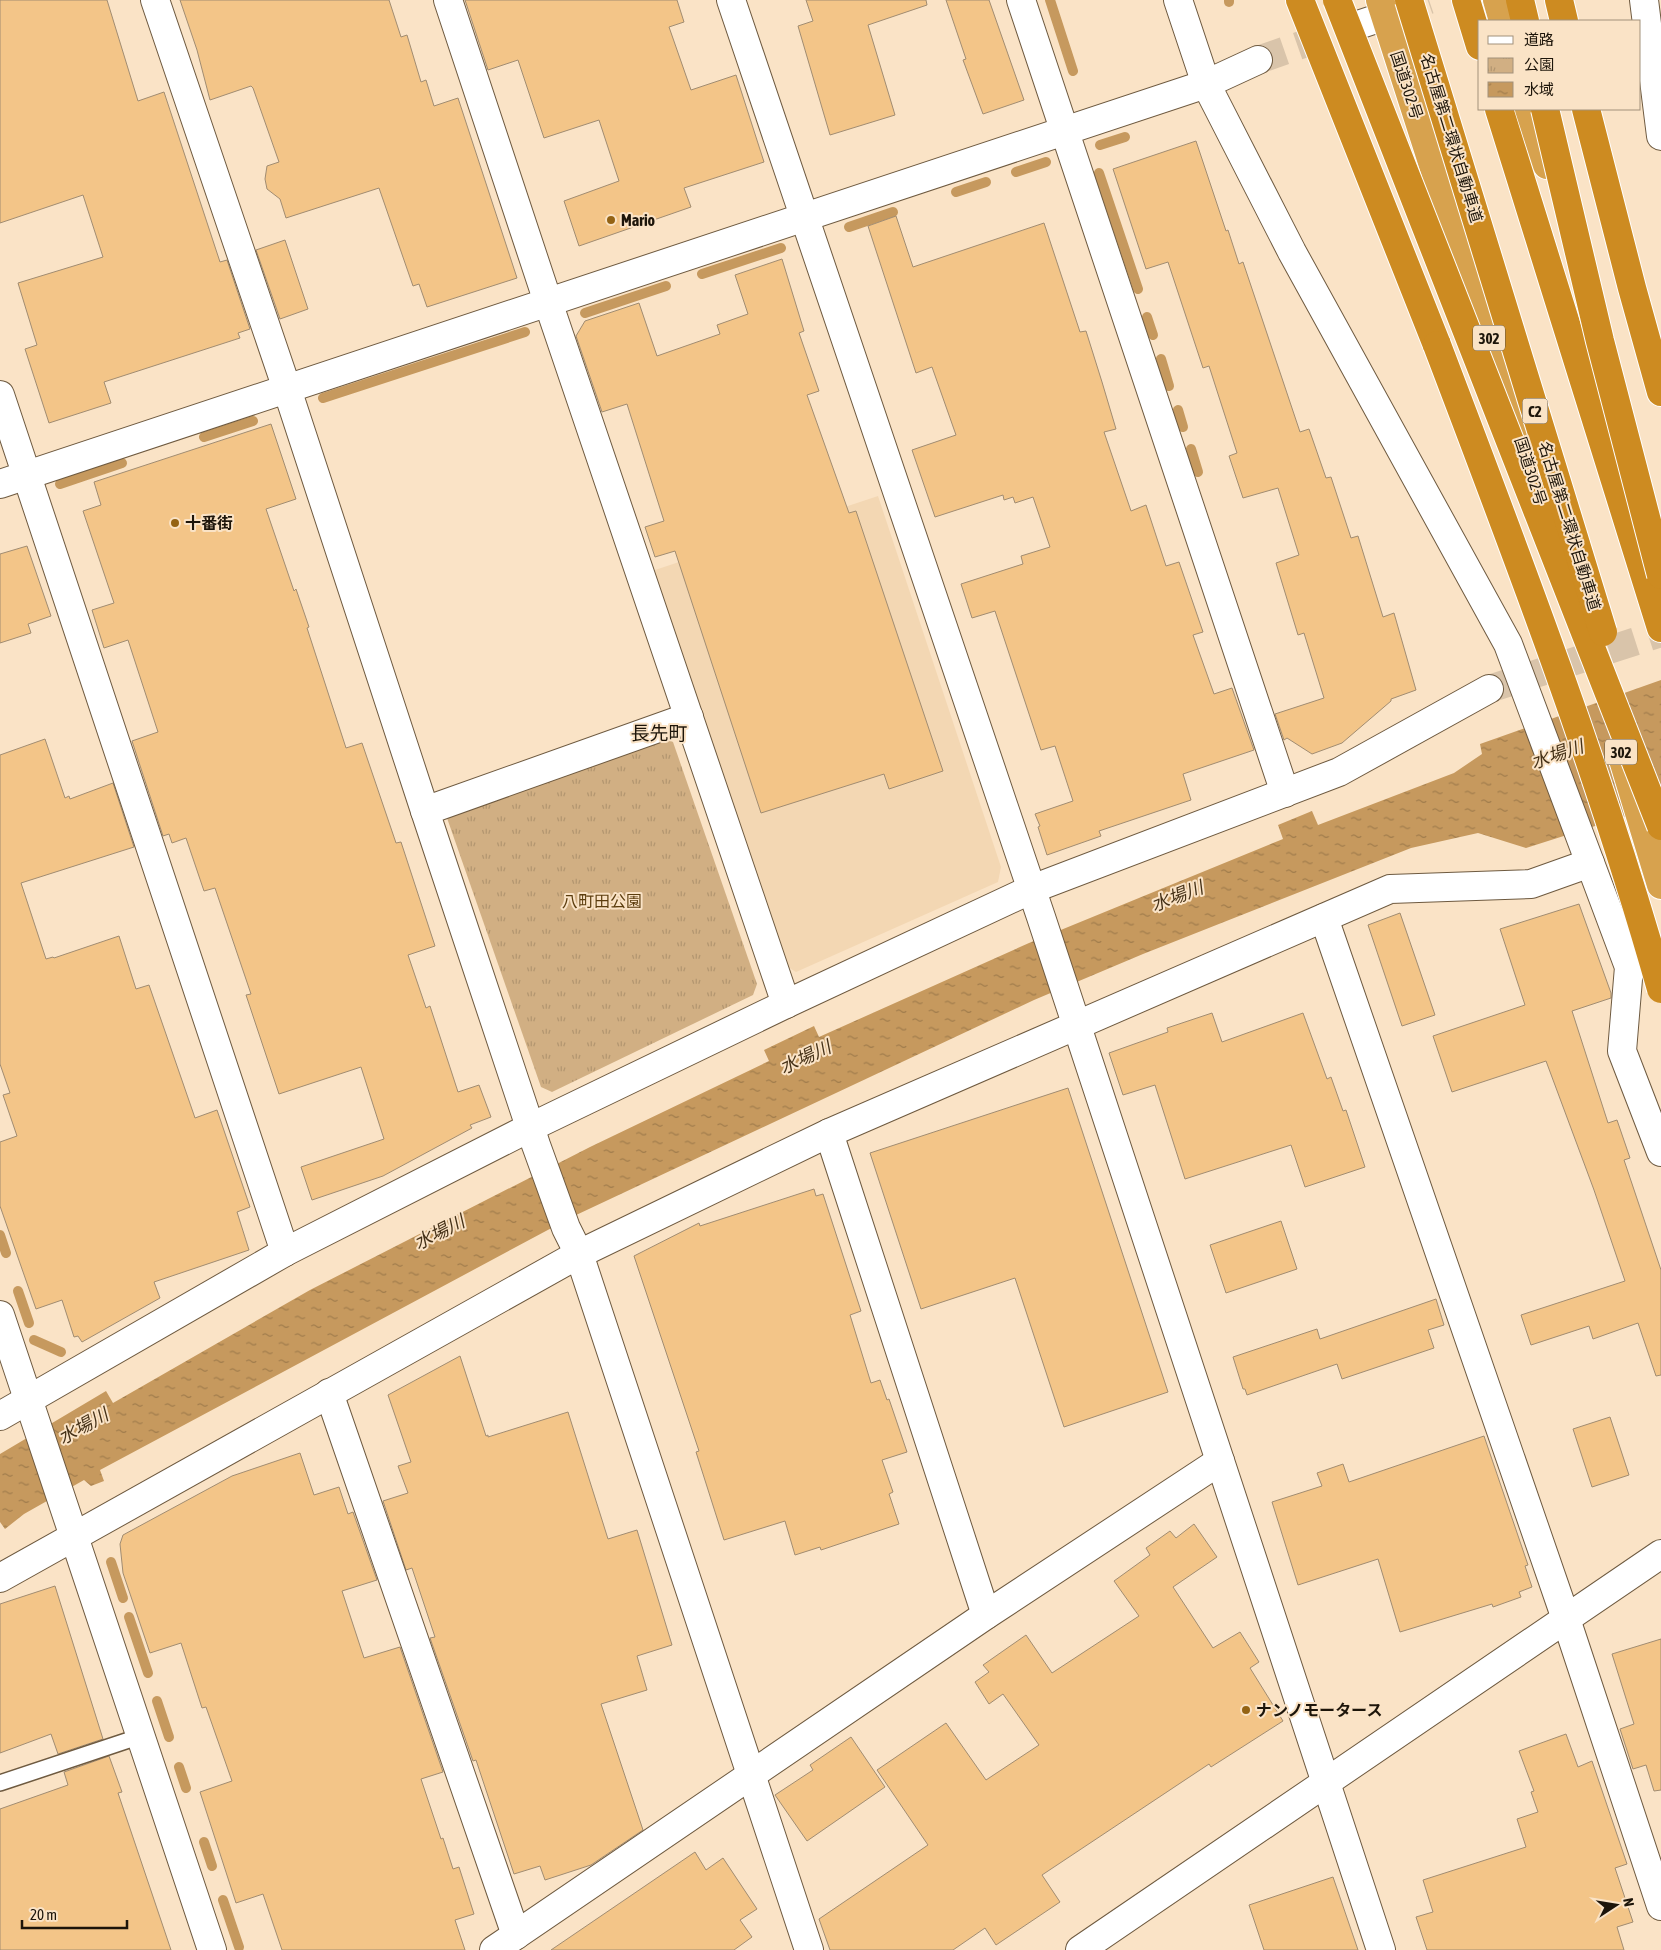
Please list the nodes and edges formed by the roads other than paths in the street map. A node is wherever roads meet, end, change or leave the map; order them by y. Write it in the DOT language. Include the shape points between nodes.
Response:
graph roads {
  1 [pos="155,0"];
  2 [pos="448,0"];
  3 [pos="731,0"];
  4 [pos="1021,0"];
  5 [pos="1178,0"];
  6 [pos="1300,0"];
  7 [pos="1337,0"];
  8 [pos="1409,0"];
  9 [pos="1466,0"];
  10 [pos="1497,0"];
  11 [pos="1520,0"];
  12 [pos="1559,0"];
  13 [pos="1644,0"];
  14 [pos="1372,14"];
  15 [pos="1503,20"];
  16 [pos="1525,20"];
  17 [pos="1564,20"];
  18 [pos="1478,39"];
  19 [pos="1258,60"];
  20 [pos="1206,84"];
  21 [pos="1499,110"];
  22 [pos="1529,110"];
  23 [pos="1545,110"];
  24 [pos="1586,110"];
  25 [pos="1064,131"];
  26 [pos="1661,136"];
  27 [pos="805,217"];
  28 [pos="548,302"];
  29 [pos="287,389"];
  30 [pos="1661,392"];
  31 [pos="0,395"];
  32 [pos="26,476"];
  33 [pos="0,484"];
  34 [pos="1661,526"];
  35 [pos="1661,575"];
  36 [pos="1661,628"];
  37 [pos="1489,689"];
  38 [pos="689,717"];
  39 [pos="1285,793"];
  40 [pos="425,811"];
  41 [pos="1655,825"];
  42 [pos="1587,857"];
  43 [pos="1661,885"];
  44 [pos="1032,889"];
  45 [pos="1324,918"];
  46 [pos="1629,968"];
  47 [pos="1661,989"];
  48 [pos="1661,1000"];
  49 [pos="786,1004"];
  50 [pos="1077,1026"];
  51 [pos="829,1133"];
  52 [pos="534,1136"];
  53 [pos="1661,1152"];
  54 [pos="285,1252"];
  55 [pos="579,1254"];
  56 [pos="0,1315"];
  57 [pos="329,1393"];
  58 [pos="31,1409"];
  59 [pos="0,1416"];
  60 [pos="1220,1461"];
  61 [pos="74,1535"];
  62 [pos="1661,1554"];
  63 [pos="0,1578"];
  64 [pos="986,1615"];
  65 [pos="1566,1619"];
  66 [pos="141,1736"];
  67 [pos="750,1774"];
  68 [pos="0,1783"];
  69 [pos="1326,1784"];
  70 [pos="1661,1906"];
  71 [pos="505,1942"];
  72 [pos="1093,1946"];
  73 [pos="212,1950"];
  74 [pos="809,1950"];
  75 [pos="1381,1950"];
  1 -- 29 [label="street"];
  2 -- 28 [label="street"];
  3 -- 27 [label="street"];
  4 -- 25 [label="street"];
  5 -- 20 [label="street"];
  6 -- 47 [label="highway, bridge" via="1437,345 1546,633 1615,834"];
  7 -- 41 [label="highway, bridge"];
  8 -- 41 [label="highway, 名古屋第二環状自動車道 / C2, bridge"];
  9 -- 18 [label="highway"];
  10 -- 15 [label="highway"];
  11 -- 16 [label="highway"];
  12 -- 17 [label="highway"];
  13 -- 26 [label="street"];
  14 -- 41 [label="highway, 国道302号 / 302" via="1597,676"];
  19 -- 20 [label="street"];
  20 -- 25 [label="street"];
  20 -- 42 [label="street" via="1292,252 1508,644"];
  21 -- 36 [label="highway"];
  22 -- 34 [label="highway"];
  23 -- 35 [label="highway, bridge" via="1604,360"];
  24 -- 30 [label="highway"];
  25 -- 27 [label="street"];
  25 -- 39 [label="street"];
  27 -- 28 [label="street"];
  27 -- 44 [label="street"];
  28 -- 29 [label="street"];
  28 -- 38 [label="street"];
  29 -- 32 [label="street"];
  29 -- 40 [label="street"];
  31 -- 32 [label="street"];
  32 -- 33 [label="street"];
  32 -- 54 [label="street"];
  37 -- 39 [label="street" via="1339,772"];
  38 -- 40 [label="street"];
  38 -- 49 [label="street"];
  39 -- 44 [label="street"];
  40 -- 52 [label="street"];
  41 -- 43 [label="highway, 国道302号 / 302"];
  42 -- 45 [label="street" via="1531,884 1390,889"];
  42 -- 46 [label="street"];
  44 -- 49 [label="street"];
  44 -- 50 [label="street"];
  45 -- 50 [label="street"];
  45 -- 65 [label="street"];
  46 -- 48 [label="street"];
  46 -- 53 [label="street" via="1622,1051"];
  49 -- 52 [label="street"];
  50 -- 51 [label="street"];
  50 -- 60 [label="street"];
  51 -- 55 [label="street"];
  51 -- 64 [label="street"];
  52 -- 54 [label="street"];
  52 -- 55 [label="street" via="566,1228"];
  54 -- 58 [label="street"];
  55 -- 57 [label="street"];
  55 -- 67 [label="street"];
  56 -- 58 [label="street"];
  57 -- 61 [label="street"];
  57 -- 71 [label="street"];
  58 -- 59 [label="street"];
  58 -- 61 [label="street"];
  60 -- 64 [label="street"];
  60 -- 69 [label="street"];
  61 -- 63 [label="street"];
  61 -- 66 [label="street"];
  62 -- 65 [label="street"];
  64 -- 67 [label="street"];
  65 -- 69 [label="street"];
  65 -- 70 [label="street"];
  66 -- 68 [label="lane"];
  66 -- 73 [label="street"];
  67 -- 71 [label="street"];
  67 -- 74 [label="street"];
  69 -- 72 [label="street"];
  69 -- 75 [label="street"];
}
